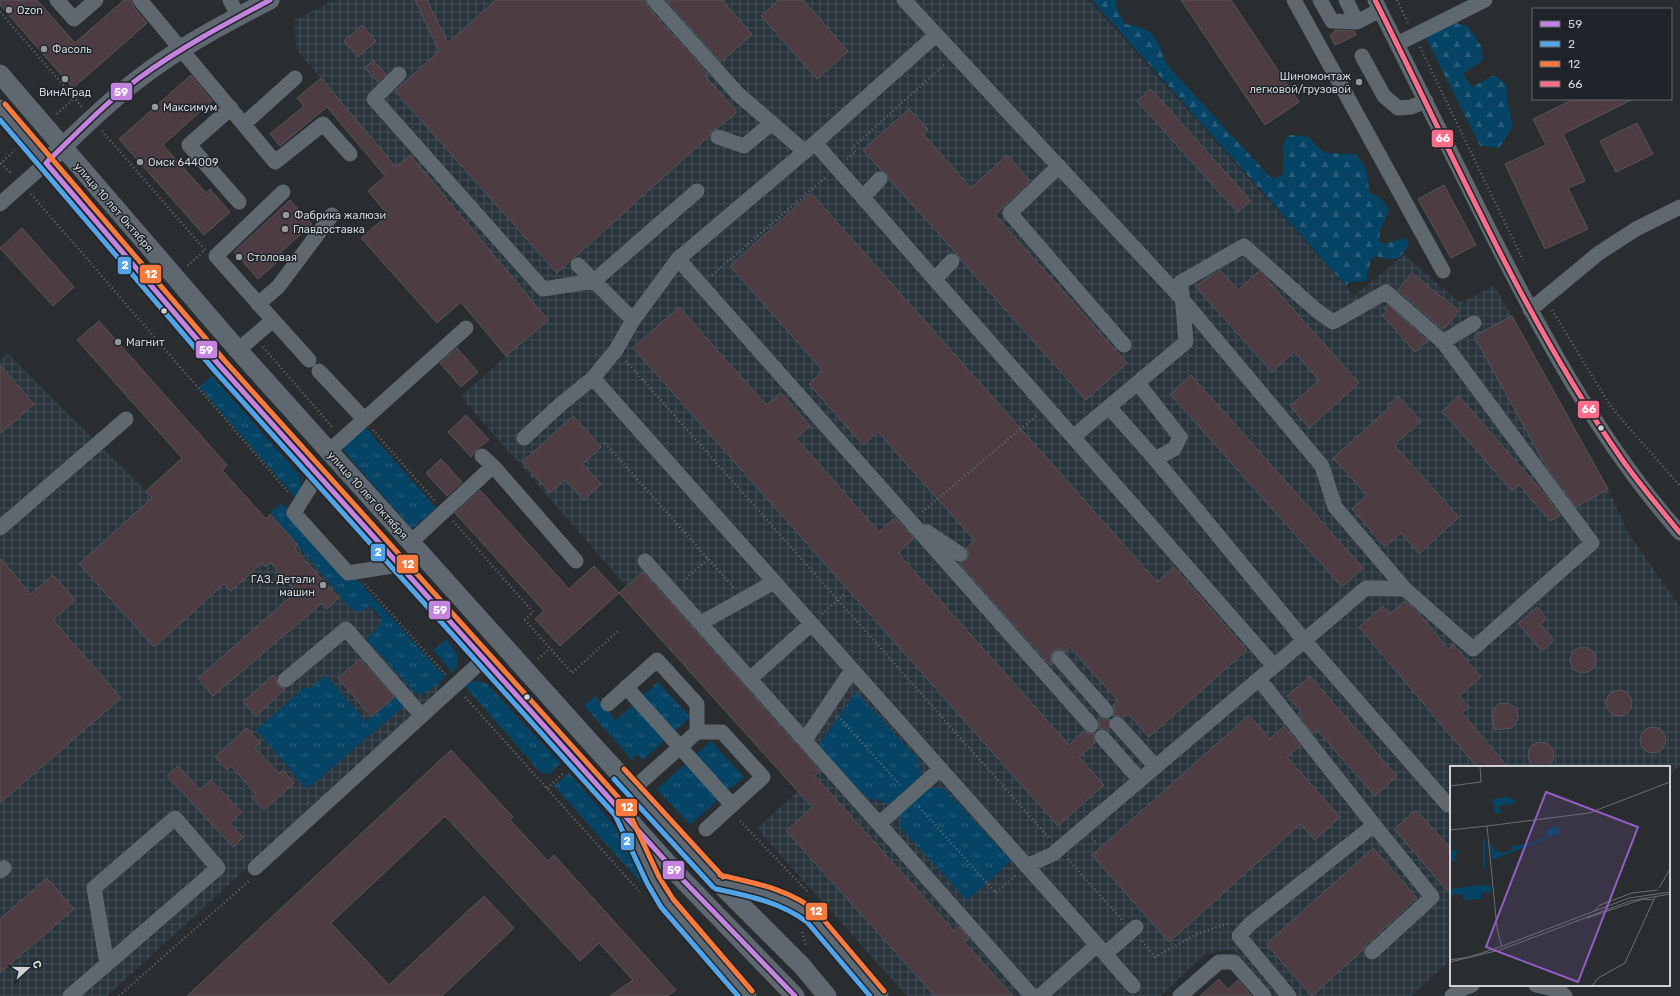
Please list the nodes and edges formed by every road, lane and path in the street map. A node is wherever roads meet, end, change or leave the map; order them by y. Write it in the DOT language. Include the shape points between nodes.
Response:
graph roads {
  1 [pos="57,0"];
  2 [pos="96,0"];
  3 [pos="140,0"];
  4 [pos="270,0"];
  5 [pos="654,0"];
  6 [pos="904,0"];
  7 [pos="1294,0"];
  8 [pos="1320,0"];
  9 [pos="1346,0"];
  10 [pos="1397,0"];
  11 [pos="1485,0"];
  12 [pos="1377,5"];
  13 [pos="234,8"];
  14 [pos="1357,22"];
  15 [pos="936,35"];
  16 [pos="1414,36"];
  17 [pos="1398,44"];
  18 [pos="182,48"];
  19 [pos="1362,56"];
  20 [pos="0,74"];
  21 [pos="399,74"];
  22 [pos="295,78"];
  23 [pos="1426,101"];
  24 [pos="231,108"];
  25 [pos="0,109"];
  26 [pos="772,123"];
  27 [pos="244,124"];
  28 [pos="718,137"];
  29 [pos="810,147"];
  30 [pos="62,148"];
  31 [pos="350,154"];
  32 [pos="1,163"];
  33 [pos="46,163"];
  34 [pos="1058,166"];
  35 [pos="880,179"];
  36 [pos="23,185"];
  37 [pos="697,191"];
  38 [pos="283,192"];
  39 [pos="863,197"];
  40 [pos="239,202"];
  41 [pos="0,204"];
  42 [pos="1680,207"];
  43 [pos="332,215"];
  44 [pos="678,259"];
  45 [pos="952,261"];
  46 [pos="1524,261"];
  47 [pos="578,265"];
  48 [pos="1443,271"];
  49 [pos="935,279"];
  50 [pos="594,281"];
  51 [pos="1544,298"];
  52 [pos="1182,299"];
  53 [pos="258,304"];
  54 [pos="1530,310"];
  55 [pos="273,320"];
  56 [pos="633,320"];
  57 [pos="1474,323"];
  58 [pos="466,328"];
  59 [pos="1443,342"];
  60 [pos="1124,345"];
  61 [pos="238,350"];
  62 [pos="616,350"];
  63 [pos="593,378"];
  64 [pos="1138,383"];
  65 [pos="1046,407"];
  66 [pos="1109,407"];
  67 [pos="126,419"];
  68 [pos="364,419"];
  69 [pos="1073,437"];
  70 [pos="524,438"];
  71 [pos="604,443"];
  72 [pos="329,451"];
  73 [pos="1155,459"];
  74 [pos="318,474"];
  75 [pos="1680,486"];
  76 [pos="299,505"];
  77 [pos="444,511"];
  78 [pos="911,522"];
  79 [pos="0,528"];
  80 [pos="1680,533"];
  81 [pos="411,542"];
  82 [pos="960,554"];
  83 [pos="708,559"];
  84 [pos="576,561"];
  85 [pos="646,561"];
  86 [pos="400,565"];
  87 [pos="355,572"];
  88 [pos="774,582"];
  89 [pos="1405,589"];
  90 [pos="672,591"];
  91 [pos="844,595"];
  92 [pos="743,599"];
  93 [pos="838,600"];
  94 [pos="701,623"];
  95 [pos="812,624"];
  96 [pos="619,630"];
  97 [pos="1304,640"];
  98 [pos="1058,658"];
  99 [pos="484,659"];
  100 [pos="1274,666"];
  101 [pos="852,670"];
  102 [pos="750,679"];
  103 [pos="1259,679"];
  104 [pos="285,680"];
  105 [pos="455,686"];
  106 [pos="626,688"];
  107 [pos="608,704"];
  108 [pos="1106,712"];
  109 [pos="422,716"];
  110 [pos="1117,724"];
  111 [pos="1091,725"];
  112 [pos="697,732"];
  113 [pos="1102,737"];
  114 [pos="804,740"];
  115 [pos="680,747"];
  116 [pos="1156,767"];
  117 [pos="940,769"];
  118 [pos="563,774"];
  119 [pos="1140,780"];
  120 [pos="547,788"];
  121 [pos="634,789"];
  122 [pos="732,805"];
  123 [pos="1448,805"];
  124 [pos="621,811"];
  125 [pos="879,824"];
  126 [pos="1374,825"];
  127 [pos="706,829"];
  128 [pos="1060,849"];
  129 [pos="1026,866"];
  130 [pos="255,873"];
  131 [pos="1015,876"];
  132 [pos="681,878"];
  133 [pos="718,882"];
  134 [pos="986,882"];
  135 [pos="642,895"];
  136 [pos="667,903"];
  137 [pos="1237,920"];
  138 [pos="1134,929"];
  139 [pos="1101,950"];
  140 [pos="1372,952"];
  141 [pos="107,964"];
  142 [pos="1133,986"];
  143 [pos="1540,986"];
  144 [pos="793,995"];
  145 [pos="70,996"];
  146 [pos="119,996"];
  147 [pos="747,996"];
  148 [pos="827,996"];
  149 [pos="879,996"];
  150 [pos="1032,996"];
  151 [pos="1040,996"];
  152 [pos="1180,996"];
  153 [pos="1264,996"];
  154 [pos="1289,996"];
  155 [pos="1565,996"];
  1 -- 2 [label="street" via="74,19"];
  3 -- 18 [label="street"];
  4 -- 13 [label="main road"];
  5 -- 26 [label="street" via="738,94"];
  6 -- 15 [label="street"];
  7 -- 48 [label="street"];
  8 -- 14 [label="street" via="1332,22"];
  9 -- 14 [label="street"];
  10 -- 16 [label="path"];
  11 -- 16 [label="street"];
  12 -- 14 [label="street"];
  12 -- 17 [label="street"];
  13 -- 18 [label="main road"];
  15 -- 29 [label="street"];
  15 -- 34 [label="street"];
  16 -- 17 [label="street"];
  16 -- 46 [label="path"];
  17 -- 23 [label="street"];
  18 -- 24 [label="street"];
  18 -- 30 [label="main road" via="136,80"];
  19 -- 23 [label="street" via="1384,96 1398,108 1412,107"];
  20 -- 30 [label="main road, улица 10 лет Октября"];
  21 -- 50 [label="street" via="374,99 543,289"];
  22 -- 27 [label="street"];
  23 -- 54 [label="street"];
  24 -- 27 [label="street"];
  24 -- 40 [label="street" via="189,145"];
  25 -- 33 [label="main road, улица 10 лет Октября"];
  26 -- 28 [label="street" via="744,146"];
  26 -- 29 [label="street"];
  27 -- 31 [label="street" via="275,162 323,124"];
  29 -- 39 [label="street"];
  29 -- 44 [label="street"];
  30 -- 33 [label="main road"];
  30 -- 61 [label="main road, улица 10 лет Октября"];
  32 -- 36 [label="path"];
  33 -- 36 [label="street"];
  33 -- 74 [label="main road, улица 10 лет Октября" via="215,360"];
  34 -- 52 [label="street"];
  34 -- 60 [label="street" via="1010,213"];
  35 -- 39 [label="street"];
  36 -- 41 [label="street"];
  36 -- 76 [label="path"];
  37 -- 50 [label="street"];
  38 -- 53 [label="street" via="216,256"];
  39 -- 49 [label="street"];
  42 -- 51 [label="street" via="1636,229 1599,253"];
  43 -- 53 [label="street" via="278,287"];
  44 -- 56 [label="street"];
  44 -- 78 [label="street"];
  45 -- 49 [label="street"];
  47 -- 50 [label="street"];
  49 -- 65 [label="street"];
  50 -- 56 [label="street"];
  51 -- 54 [label="street"];
  51 -- 75 [label="path" via="1611,407"];
  52 -- 59 [label="street" via="1181,282 1244,246 1333,322 1386,292"];
  52 -- 64 [label="street" via="1186,342"];
  52 -- 89 [label="street" via="1322,466 1335,507"];
  53 -- 55 [label="street"];
  54 -- 80 [label="street" via="1588,408 1638,482"];
  55 -- 61 [label="street"];
  55 -- 68 [label="street"];
  56 -- 62 [label="street"];
  57 -- 59 [label="street"];
  58 -- 68 [label="street"];
  59 -- 89 [label="street" via="1592,543 1473,649"];
  61 -- 72 [label="main road, улица 10 лет Октября"];
  62 -- 63 [label="street"];
  62 -- 93 [label="path"];
  63 -- 70 [label="street"];
  63 -- 88 [label="street"];
  64 -- 66 [label="street"];
  64 -- 73 [label="street" via="1180,437 1174,449"];
  65 -- 69 [label="street"];
  65 -- 78 [label="path"];
  66 -- 69 [label="street"];
  66 -- 73 [label="street"];
  67 -- 79 [label="street"];
  68 -- 72 [label="street"];
  68 -- 77 [label="path"];
  69 -- 100 [label="street"];
  71 -- 83 [label="path"];
  72 -- 81 [label="main road, улица 10 лет Октября"];
  73 -- 97 [label="street"];
  74 -- 76 [label="street"];
  74 -- 86 [label="main road, улица 10 лет Октября"];
  76 -- 87 [label="street" via="294,513 348,573"];
  77 -- 81 [label="street"];
  77 -- 84 [label="street" via="488,461"];
  77 -- 96 [label="path" via="533,612 524,620 572,673"];
  78 -- 82 [label="street"];
  78 -- 111 [label="street"];
  81 -- 121 [label="main road, улица 10 лет Октября"];
  83 -- 90 [label="path"];
  83 -- 92 [label="path"];
  85 -- 90 [label="street"];
  86 -- 87 [label="street"];
  86 -- 99 [label="main road, улица 10 лет Октября"];
  87 -- 105 [label="path"];
  88 -- 92 [label="street"];
  88 -- 95 [label="street"];
  89 -- 97 [label="street" via="1366,588"];
  90 -- 94 [label="street"];
  91 -- 93 [label="path"];
  92 -- 94 [label="street"];
  93 -- 95 [label="path"];
  93 -- 128 [label="path"];
  94 -- 102 [label="street"];
  95 -- 101 [label="street"];
  95 -- 102 [label="street"];
  97 -- 100 [label="street"];
  97 -- 123 [label="street"];
  98 -- 108 [label="street"];
  99 -- 105 [label="street"];
  99 -- 124 [label="main road, улица 10 лет Октября"];
  100 -- 103 [label="street"];
  101 -- 114 [label="street"];
  101 -- 117 [label="street"];
  102 -- 114 [label="street"];
  103 -- 116 [label="street"];
  103 -- 126 [label="street"];
  104 -- 109 [label="street" via="346,629"];
  105 -- 109 [label="street"];
  105 -- 120 [label="path"];
  106 -- 107 [label="street"];
  106 -- 112 [label="street" via="657,660 697,704"];
  106 -- 115 [label="street"];
  109 -- 130 [label="street"];
  110 -- 116 [label="street"];
  112 -- 115 [label="street"];
  112 -- 122 [label="street" via="722,732 763,777"];
  113 -- 119 [label="street"];
  114 -- 125 [label="street"];
  115 -- 121 [label="street"];
  115 -- 122 [label="street"];
  116 -- 119 [label="street"];
  117 -- 125 [label="street"];
  117 -- 129 [label="street"];
  118 -- 120 [label="path"];
  119 -- 128 [label="street"];
  120 -- 135 [label="path"];
  121 -- 133 [label="main road, улица 10 лет Октября"];
  122 -- 127 [label="street"];
  124 -- 132 [label="main road, улица 10 лет Октября"];
  124 -- 136 [label="main road" via="653,880"];
  125 -- 150 [label="street"];
  126 -- 140 [label="street" via="1432,897"];
  126 -- 154 [label="street" via="1250,924 1239,936"];
  128 -- 129 [label="street"];
  128 -- 138 [label="path"];
  129 -- 139 [label="street"];
  130 -- 146 [label="path"];
  131 -- 134 [label="path" via="996,893"];
  132 -- 136 [label="main road" via="671,882 666,889"];
  132 -- 144 [label="main road, улица 10 лет Октября"];
  133 -- 148 [label="main road, улица 10 лет Октября" via="802,966"];
  133 -- 149 [label="main road" via="788,900 800,906"];
  136 -- 147 [label="main road"];
  137 -- 138 [label="path" via="1200,933 1155,957"];
  138 -- 139 [label="street"];
  139 -- 142 [label="street"];
  139 -- 151 [label="street"];
  141 -- 141 [label="street" via="218,868 175,818 94,888"];
  141 -- 145 [label="street"];
  143 -- 155 [label="street" via="1558,990"];
  152 -- 153 [label="street" via="1219,962 1234,962"];
}
